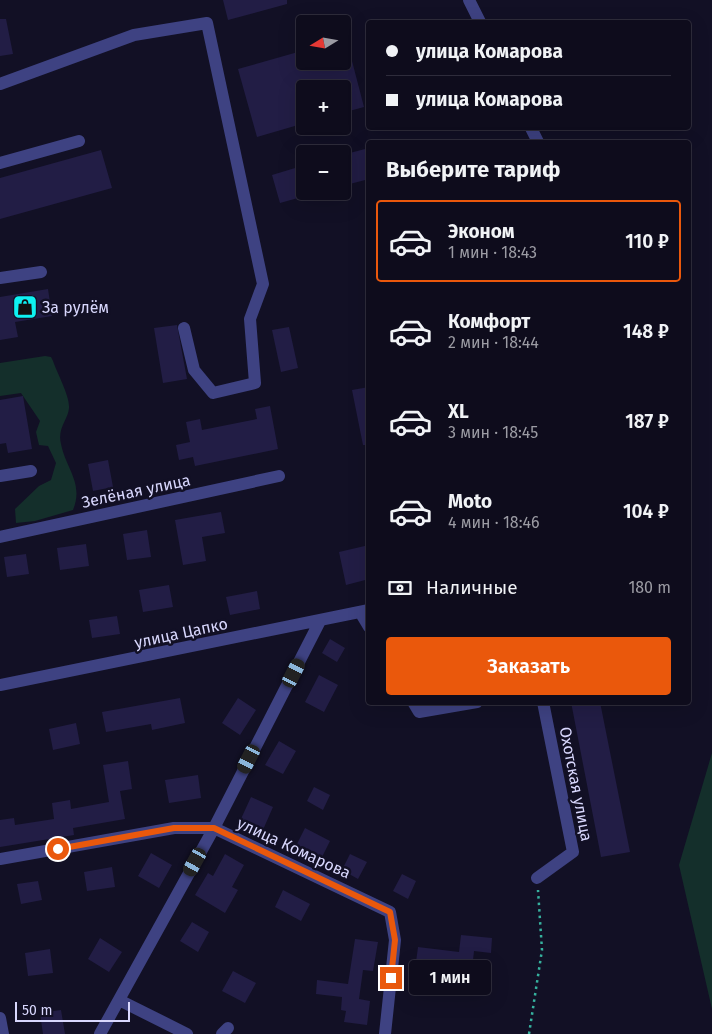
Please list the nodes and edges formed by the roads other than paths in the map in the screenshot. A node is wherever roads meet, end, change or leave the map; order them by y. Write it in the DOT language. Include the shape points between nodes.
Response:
graph roads {
  1 [pos="469,0"];
  2 [pos="479,20"];
  3 [pos="0,84"];
  4 [pos="79,141"];
  5 [pos="0,164"];
  6 [pos="41,272"];
  7 [pos="0,278"];
  8 [pos="184,328"];
  9 [pos="31,471"];
  10 [pos="0,476"];
  11 [pos="279,476"];
  12 [pos="0,537"];
  13 [pos="364,611"];
  14 [pos="320,621"];
  15 [pos="0,685"];
  16 [pos="415,705"];
  17 [pos="460,705"];
  18 [pos="545,705"];
  19 [pos="214,828"];
  20 [pos="0,859"];
  21 [pos="537,878"];
  22 [pos="120,1000"];
  23 [pos="0,1018"];
  24 [pos="3,1034"];
  25 [pos="100,1034"];
  26 [pos="187,1034"];
  27 [pos="385,1034"];
  1 -- 2 [label="street"];
  3 -- 8 [label="street" via="134,35 207,23 263,284 250,320 255,383 213,393 194,370"];
  4 -- 5 [label="street"];
  6 -- 7 [label="street"];
  9 -- 10 [label="street"];
  11 -- 12 [label="street, Зелёная улица"];
  13 -- 14 [label="street, улица Цапко"];
  14 -- 15 [label="street, улица Цапко"];
  14 -- 19 [label="street"];
  16 -- 17 [label="street" via="419,712"];
  18 -- 21 [label="street, Охотская улица" via="574,852"];
  19 -- 20 [label="street, улица Комарова" via="174,828"];
  19 -- 22 [label="street"];
  19 -- 27 [label="street, улица Комарова" via="390,912 395,940"];
  22 -- 25 [label="street"];
  22 -- 26 [label="street"];
  23 -- 24 [label="street"];
}
